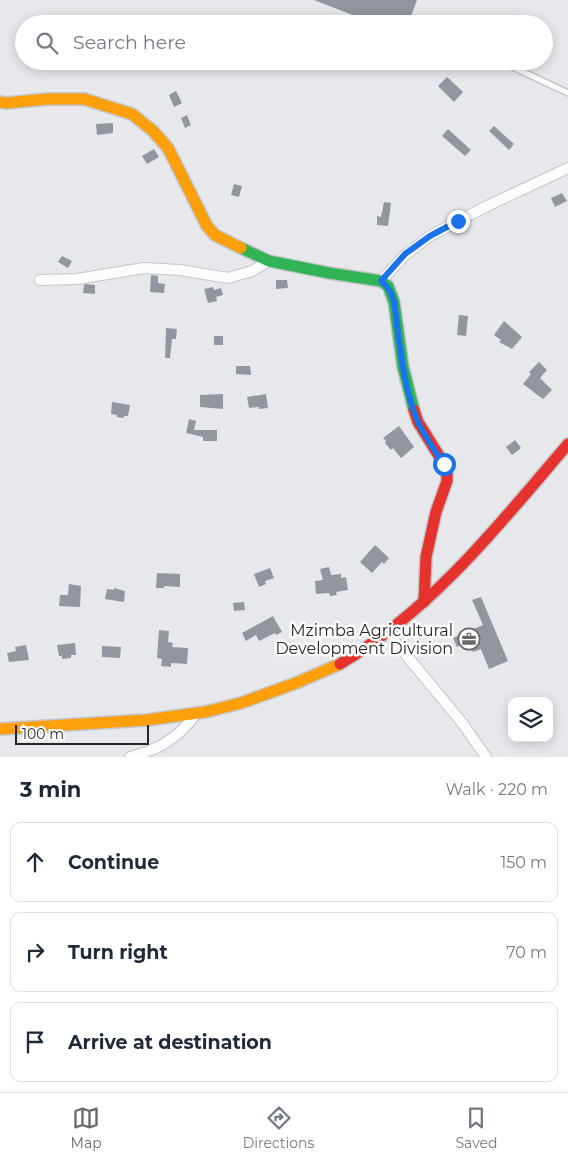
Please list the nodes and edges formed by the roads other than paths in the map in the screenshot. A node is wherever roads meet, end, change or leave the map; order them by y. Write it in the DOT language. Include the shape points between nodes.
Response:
graph roads {
  1 [pos="519,70"];
  2 [pos="568,93"];
  3 [pos="0,102"];
  4 [pos="568,168"];
  5 [pos="269,261"];
  6 [pos="40,280"];
  7 [pos="381,281"];
  8 [pos="568,444"];
  9 [pos="424,602"];
  10 [pos="388,633"];
  11 [pos="196,714"];
  12 [pos="0,729"];
  13 [pos="130,757"];
  14 [pos="486,757"];
  1 -- 2 [label="lane"];
  3 -- 5 [label="street" via="84,98 132,114 168,148 207,226 215,235"];
  4 -- 7 [label="street" via="430,236 405,254"];
  5 -- 6 [label="street" via="252,271 228,278 144,268 77,279"];
  5 -- 7 [label="street"];
  7 -- 9 [label="street" via="393,294 403,367 418,422 447,472 426,557"];
  8 -- 9 [label="street"];
  9 -- 10 [label="street"];
  10 -- 11 [label="street" via="341,664 304,681 228,707"];
  10 -- 14 [label="street"];
  11 -- 12 [label="street"];
  11 -- 13 [label="street" via="174,738 146,753"];
}
